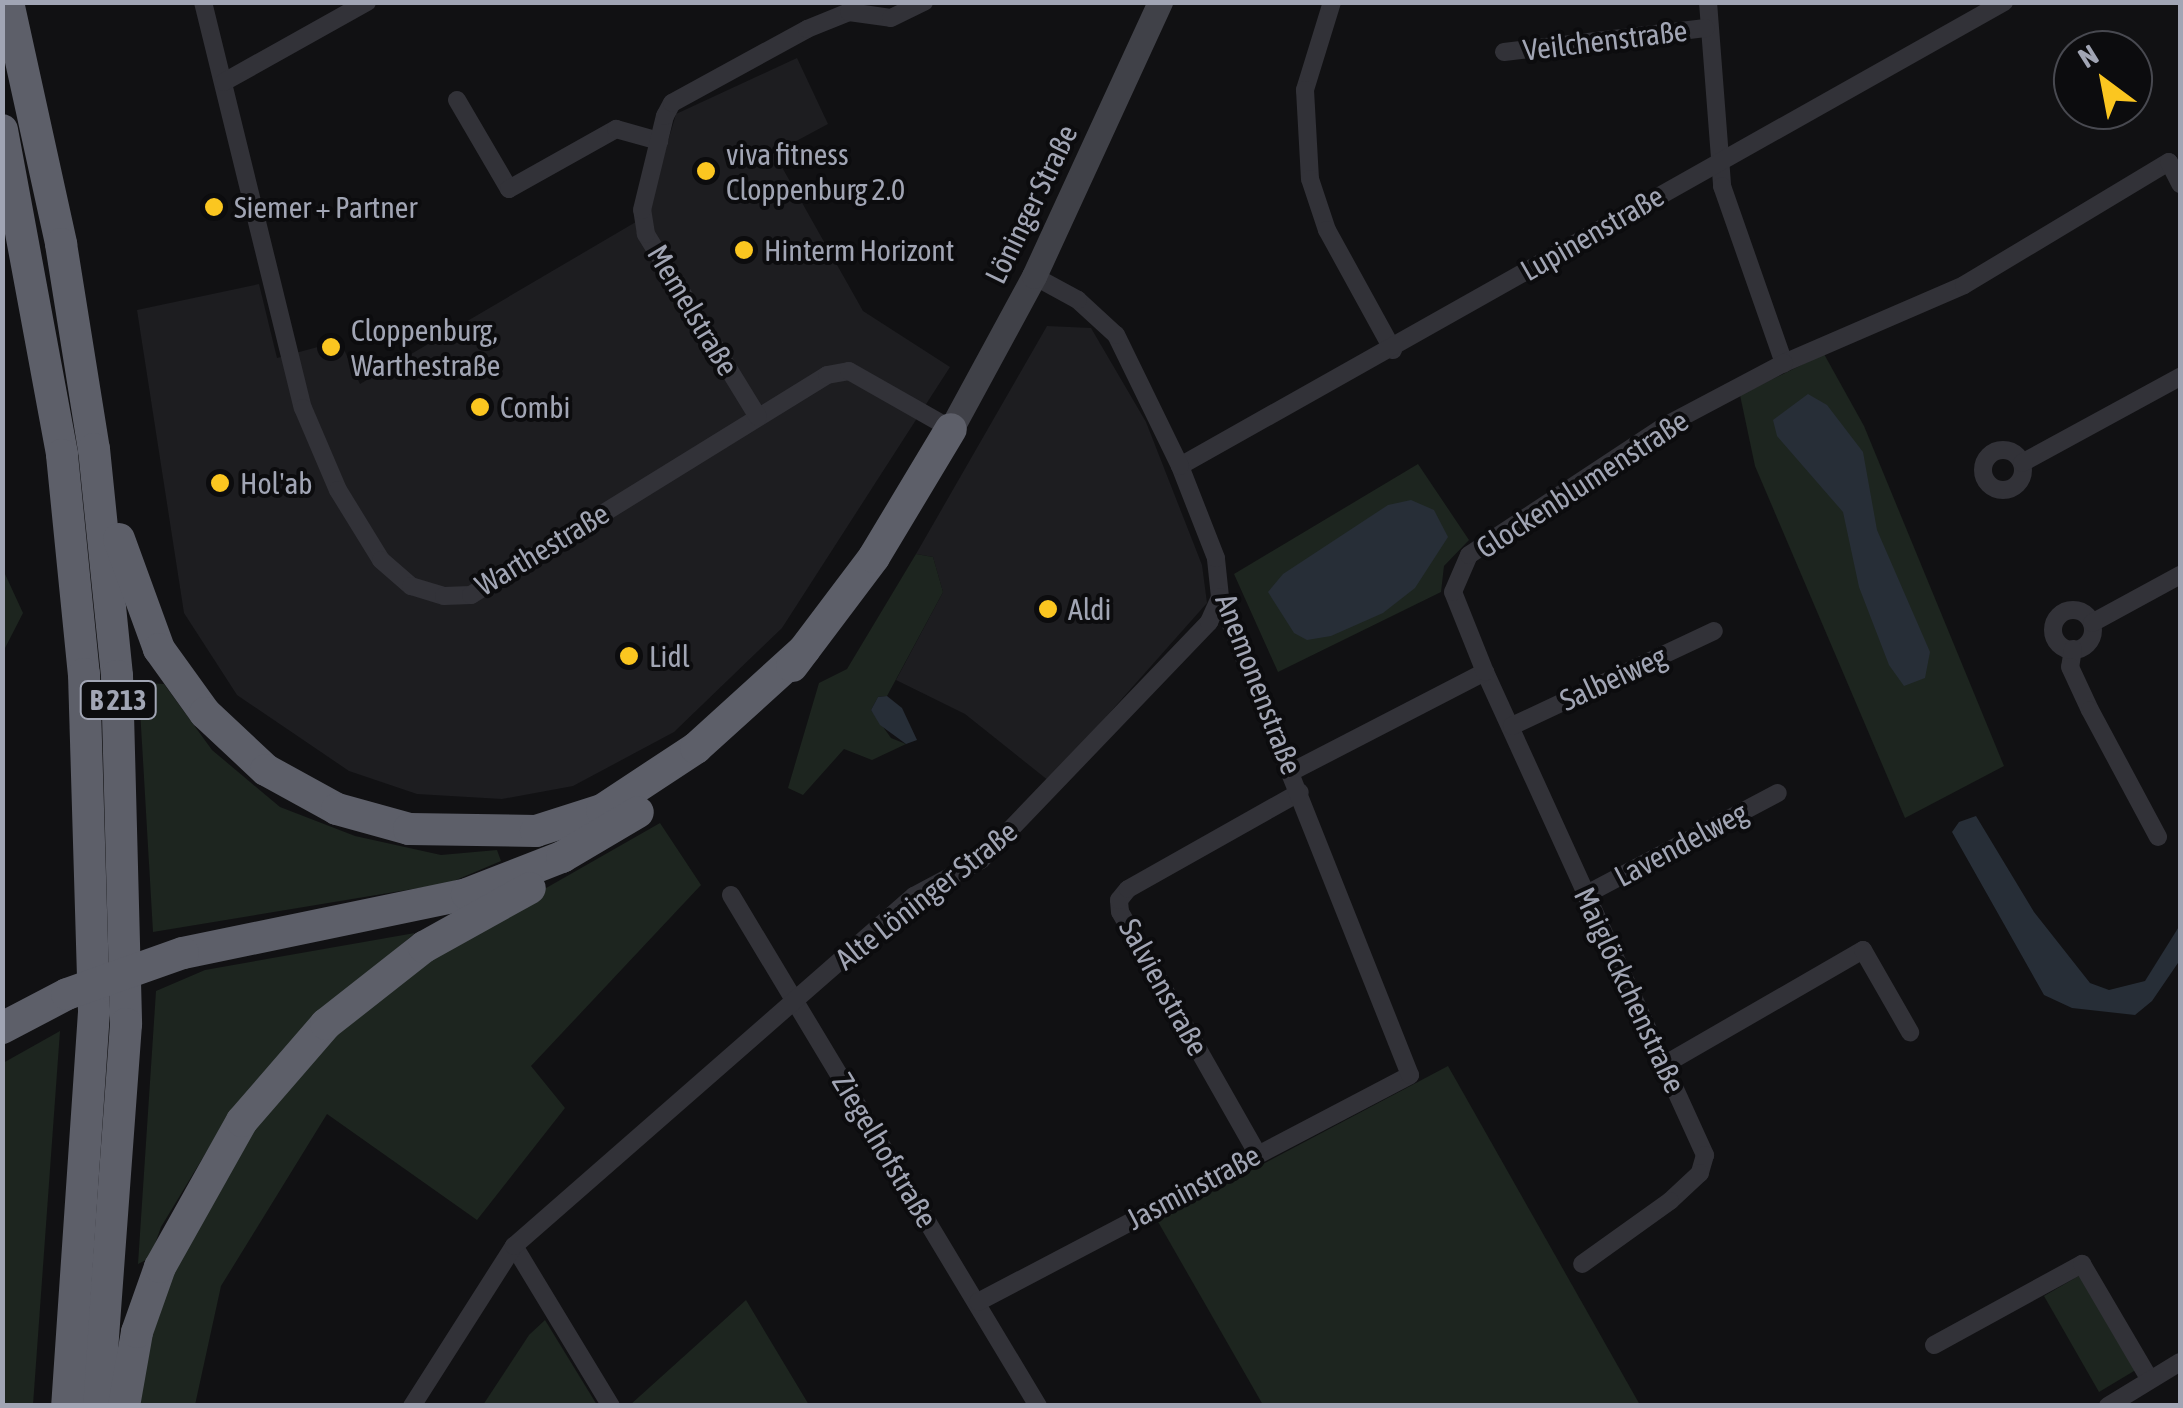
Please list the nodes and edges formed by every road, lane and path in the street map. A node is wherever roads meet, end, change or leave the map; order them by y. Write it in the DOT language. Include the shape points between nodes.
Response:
graph roads {
  1 [pos="8,2"];
  2 [pos="203,2"];
  3 [pos="368,2"];
  4 [pos="924,2"];
  5 [pos="1160,2"];
  6 [pos="1332,2"];
  7 [pos="1708,2"];
  8 [pos="2004,2"];
  9 [pos="1706,28"];
  10 [pos="1504,52"];
  11 [pos="224,82"];
  12 [pos="458,100"];
  13 [pos="2,130"];
  14 [pos="658,141"];
  15 [pos="2175,158"];
  16 [pos="1716,160"];
  17 [pos="2180,184"];
  18 [pos="1034,276"];
  19 [pos="1393,350"];
  20 [pos="1784,363"];
  21 [pos="2180,377"];
  22 [pos="758,417"];
  23 [pos="951,430"];
  24 [pos="94,450"];
  25 [pos="2022,463"];
  26 [pos="1180,466"];
  27 [pos="2180,576"];
  28 [pos="1220,597"];
  29 [pos="2092,623"];
  30 [pos="1714,631"];
  31 [pos="2073,649"];
  32 [pos="804,650"];
  33 [pos="1486,672"];
  34 [pos="1512,726"];
  35 [pos="1294,770"];
  36 [pos="1300,792"];
  37 [pos="1778,793"];
  38 [pos="2158,837"];
  39 [pos="562,857"];
  40 [pos="1585,895"];
  41 [pos="730,896"];
  42 [pos="794,1000"];
  43 [pos="2,1028"];
  44 [pos="1910,1032"];
  45 [pos="1662,1066"];
  46 [pos="1410,1075"];
  47 [pos="1257,1153"];
  48 [pos="514,1246"];
  49 [pos="1582,1264"];
  50 [pos="978,1302"];
  51 [pos="1934,1345"];
  52 [pos="2180,1362"];
  53 [pos="2150,1380"];
  54 [pos="69,1392"];
  55 [pos="2116,1403"];
  56 [pos="52,1406"];
  57 [pos="98,1406"];
  58 [pos="124,1406"];
  59 [pos="412,1406"];
  60 [pos="611,1406"];
  61 [pos="1038,1406"];
  1 -- 24 [label="highway, B 213" via="62,244"];
  2 -- 11 [label="street, Warthestraße"];
  3 -- 11 [label="street"];
  4 -- 14 [label="street, Memelstraße" via="890,18 849,12 807,29 672,103"];
  5 -- 18 [label="street, Löninger Straße"];
  6 -- 19 [label="street" via="1305,90 1310,179 1327,230"];
  7 -- 9 [label="street"];
  8 -- 16 [label="street, Lupinenstraße"];
  9 -- 10 [label="street, Veilchenstraße"];
  9 -- 16 [label="street"];
  11 -- 22 [label="street, Warthestraße" via="304,408 338,490 394,575 444,596 471,595"];
  12 -- 14 [label="street" via="509,189 616,129"];
  13 -- 54 [label="highway, B 213" via="62,455 84,674 94,1012"];
  14 -- 22 [label="street, Memelstraße" via="642,210 646,234"];
  15 -- 17 [label="street, Glockenblumenstraße"];
  15 -- 20 [label="street, Glockenblumenstraße" via="1964,285"];
  16 -- 19 [label="street, Lupinenstraße"];
  16 -- 20 [label="street"];
  18 -- 23 [label="street, Löninger Straße"];
  18 -- 26 [label="street, Anemonenstraße" via="1078,300 1116,335"];
  19 -- 26 [label="street, Lupinenstraße"];
  20 -- 33 [label="street, Glockenblumenstraße" via="1663,427 1470,555 1453,592"];
  21 -- 25 [label="street"];
  22 -- 23 [label="street, Warthestraße" via="827,375 849,371"];
  23 -- 32 [label="highway" via="874,557"];
  24 -- 32 [label="highway, B 213" via="127,571 160,649 205,713 266,770 337,810 409,829 483,834 536,831 602,810 696,748"];
  24 -- 57 [label="highway, B 213" via="117,676 125,847 121,1156"];
  26 -- 28 [label="street, Anemonenstraße" via="1216,558"];
  27 -- 29 [label="street"];
  28 -- 35 [label="street, Anemonenstraße"];
  28 -- 42 [label="street, Alte Löninger Straße" via="1209,622 1006,838 981,860 914,896"];
  29 -- 31 [label="street" via="2088,644"];
  29 -- 31 [label="street" via="2074,610 2054,622 2056,640"];
  30 -- 34 [label="street, Salbeiweg"];
  31 -- 38 [label="street" via="2070,667"];
  32 -- 39 [label="highway" via="702,766"];
  33 -- 34 [label="street, Maiglöckchenstraße"];
  33 -- 35 [label="street"];
  34 -- 40 [label="street, Maiglöckchenstraße"];
  35 -- 36 [label="street, Anemonenstraße"];
  36 -- 46 [label="street, Anemonenstraße"];
  36 -- 47 [label="street, Salvienstraße" via="1128,888 1119,900"];
  37 -- 40 [label="street, Lavendelweg"];
  39 -- 43 [label="highway, bridge" via="402,911 183,953 68,994"];
  39 -- 58 [label="highway" via="533,886 424,947 326,1024 242,1121 160,1267 137,1332"];
  40 -- 45 [label="street, Maiglöckchenstraße"];
  41 -- 42 [label="street, Ziegelhofstraße"];
  42 -- 48 [label="street, Alte Löninger Straße"];
  42 -- 50 [label="street, Ziegelhofstraße"];
  44 -- 45 [label="street" via="1862,950"];
  45 -- 49 [label="street, Maiglöckchenstraße" via="1700,1136 1700,1173"];
  46 -- 47 [label="street, Jasminstraße"];
  47 -- 50 [label="street, Jasminstraße"];
  48 -- 59 [label="street, Alte Löninger Straße"];
  48 -- 60 [label="street"];
  50 -- 61 [label="street, Ziegelhofstraße"];
  51 -- 53 [label="street" via="2082,1264"];
  52 -- 53 [label="street"];
  53 -- 55 [label="street"];
  54 -- 56 [label="highway"];
}
